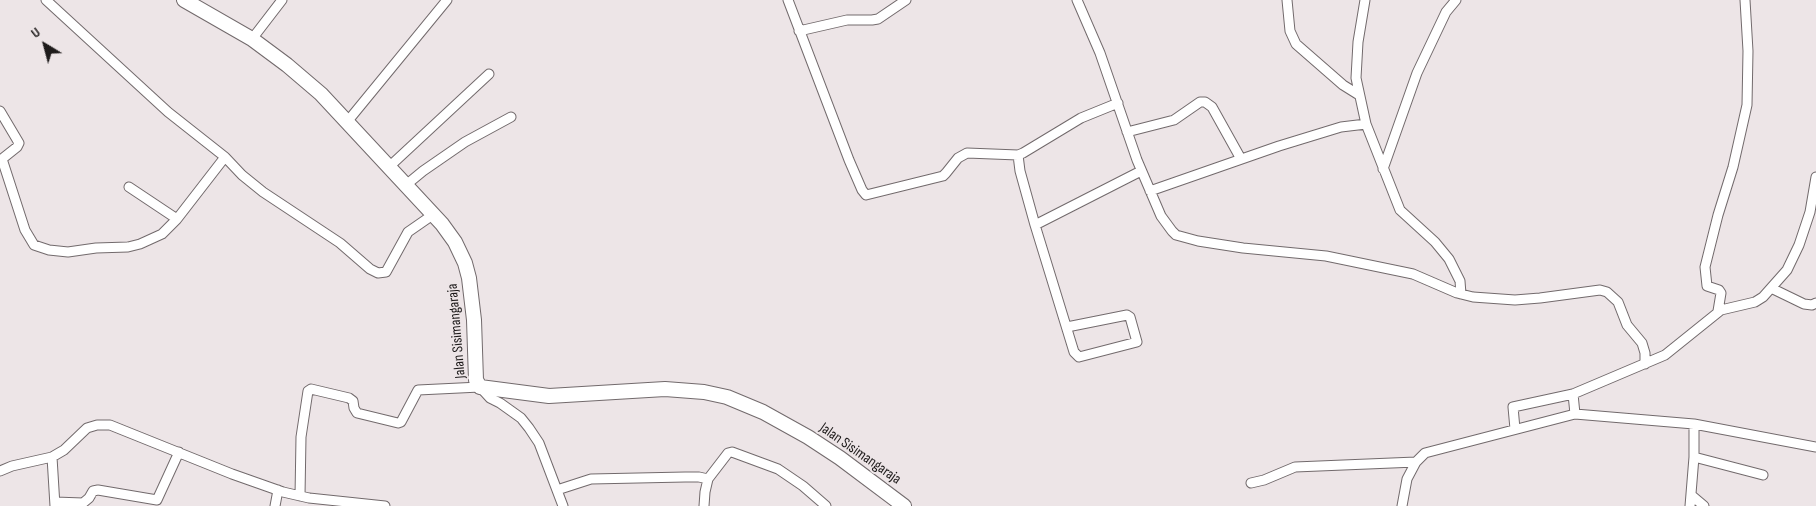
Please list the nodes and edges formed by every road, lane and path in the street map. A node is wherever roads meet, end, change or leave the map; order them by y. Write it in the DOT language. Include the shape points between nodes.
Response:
graph roads {
  1 [pos="46,0"];
  2 [pos="184,0"];
  3 [pos="282,0"];
  4 [pos="447,0"];
  5 [pos="788,0"];
  6 [pos="906,0"];
  7 [pos="1077,0"];
  8 [pos="1287,0"];
  9 [pos="1365,0"];
  10 [pos="1456,0"];
  11 [pos="1745,0"];
  12 [pos="799,31"];
  13 [pos="252,39"];
  14 [pos="489,74"];
  15 [pos="1360,95"];
  16 [pos="1118,103"];
  17 [pos="0,111"];
  18 [pos="511,117"];
  19 [pos="347,122"];
  20 [pos="1366,124"];
  21 [pos="1127,132"];
  22 [pos="1018,155"];
  23 [pos="225,157"];
  24 [pos="1241,159"];
  25 [pos="390,166"];
  26 [pos="1383,169"];
  27 [pos="1142,171"];
  28 [pos="1816,177"];
  29 [pos="406,185"];
  30 [pos="129,187"];
  31 [pos="1150,191"];
  32 [pos="434,214"];
  33 [pos="177,219"];
  34 [pos="1035,225"];
  35 [pos="1771,288"];
  36 [pos="1461,294"];
  37 [pos="1816,303"];
  38 [pos="1718,311"];
  39 [pos="1067,327"];
  40 [pos="1645,364"];
  41 [pos="480,387"];
  42 [pos="1573,394"];
  43 [pos="1575,414"];
  44 [pos="1694,424"];
  45 [pos="1516,429"];
  46 [pos="1816,447"];
  47 [pos="179,452"];
  48 [pos="52,457"];
  49 [pos="1694,457"];
  50 [pos="1416,462"];
  51 [pos="0,470"];
  52 [pos="1762,475"];
  53 [pos="708,479"];
  54 [pos="1251,482"];
  55 [pos="278,490"];
  56 [pos="557,490"];
  57 [pos="1691,495"];
  58 [pos="300,496"];
  59 [pos="55,504"];
  60 [pos="275,506"];
  61 [pos="380,506"];
  62 [pos="563,506"];
  63 [pos="704,506"];
  64 [pos="826,506"];
  65 [pos="904,506"];
  66 [pos="1402,506"];
  67 [pos="1690,506"];
  68 [pos="1704,506"];
  1 -- 23 [label="street" via="168,112"];
  2 -- 13 [label="highway, Jalan Sisimangaraja"];
  3 -- 13 [label="street"];
  4 -- 19 [label="street"];
  5 -- 12 [label="street"];
  6 -- 12 [label="street" via="878,19 847,20"];
  7 -- 16 [label="street"];
  8 -- 15 [label="street" via="1290,31 1296,44 1343,85"];
  9 -- 15 [label="street" via="1357,58 1356,78"];
  10 -- 26 [label="street" via="1446,12 1417,73"];
  11 -- 38 [label="street" via="1747,105 1705,267 1707,286 1721,293"];
  12 -- 22 [label="street" via="866,195 943,176 958,158 967,153"];
  13 -- 19 [label="highway, Jalan Sisimangaraja" via="321,94"];
  14 -- 25 [label="street"];
  15 -- 20 [label="street"];
  16 -- 21 [label="street"];
  16 -- 22 [label="street" via="1081,118"];
  17 -- 33 [label="street" via="19,143 2,159 25,230 34,245 68,252 128,247 162,234"];
  18 -- 29 [label="street" via="465,142"];
  19 -- 25 [label="highway, Jalan Sisimangaraja"];
  20 -- 24 [label="street" via="1341,127"];
  20 -- 26 [label="street"];
  21 -- 24 [label="street" via="1174,120 1200,102 1205,102 1212,107"];
  21 -- 27 [label="street"];
  22 -- 34 [label="street"];
  23 -- 32 [label="street" via="263,192 321,229 370,270 378,273 386,272 391,266 408,232"];
  23 -- 33 [label="street"];
  24 -- 31 [label="street"];
  25 -- 29 [label="highway, Jalan Sisimangaraja"];
  26 -- 36 [label="street" via="1400,210 1435,242 1456,269"];
  27 -- 31 [label="street"];
  27 -- 34 [label="street"];
  28 -- 35 [label="street" via="1810,212 1799,245 1787,270"];
  29 -- 32 [label="highway, Jalan Sisimangaraja"];
  30 -- 33 [label="street"];
  31 -- 36 [label="street" via="1164,222 1180,236 1243,248 1326,256 1413,274"];
  32 -- 41 [label="highway, Jalan Sisimangaraja" via="455,242 469,278 476,380"];
  34 -- 39 [label="street"];
  35 -- 37 [label="street" via="1804,304"];
  35 -- 38 [label="street" via="1756,302"];
  36 -- 40 [label="street" via="1515,300 1597,290 1607,292 1618,302 1627,325 1641,341"];
  38 -- 40 [label="street" via="1674,349"];
  39 -- 39 [label="street" via="1127,315 1137,342 1079,357 1074,352"];
  40 -- 42 [label="street"];
  41 -- 56 [label="street" via="490,398 521,418 529,428 539,443"];
  41 -- 58 [label="street" via="418,390 398,423 357,413 349,398 308,390 301,437"];
  41 -- 65 [label="highway, Jalan Sisimangaraja" via="565,397 665,389 727,396 808,437"];
  42 -- 43 [label="street"];
  42 -- 45 [label="street" via="1513,407"];
  43 -- 44 [label="street"];
  43 -- 45 [label="street"];
  44 -- 46 [label="street"];
  44 -- 49 [label="street"];
  45 -- 50 [label="street" via="1429,452"];
  47 -- 48 [label="street" via="97,424 87,428"];
  47 -- 55 [label="street"];
  47 -- 59 [label="street" via="157,500 98,490 82,503"];
  48 -- 51 [label="street"];
  48 -- 59 [label="street"];
  49 -- 52 [label="street"];
  49 -- 57 [label="street"];
  50 -- 54 [label="street" via="1295,466 1264,480"];
  50 -- 66 [label="street" via="1407,478"];
  53 -- 56 [label="street" via="591,479"];
  53 -- 63 [label="street"];
  53 -- 64 [label="street" via="732,452 778,470"];
  55 -- 58 [label="street"];
  55 -- 60 [label="street"];
  56 -- 62 [label="street"];
  57 -- 67 [label="street"];
  57 -- 68 [label="street"];
  58 -- 61 [label="street"];
}
